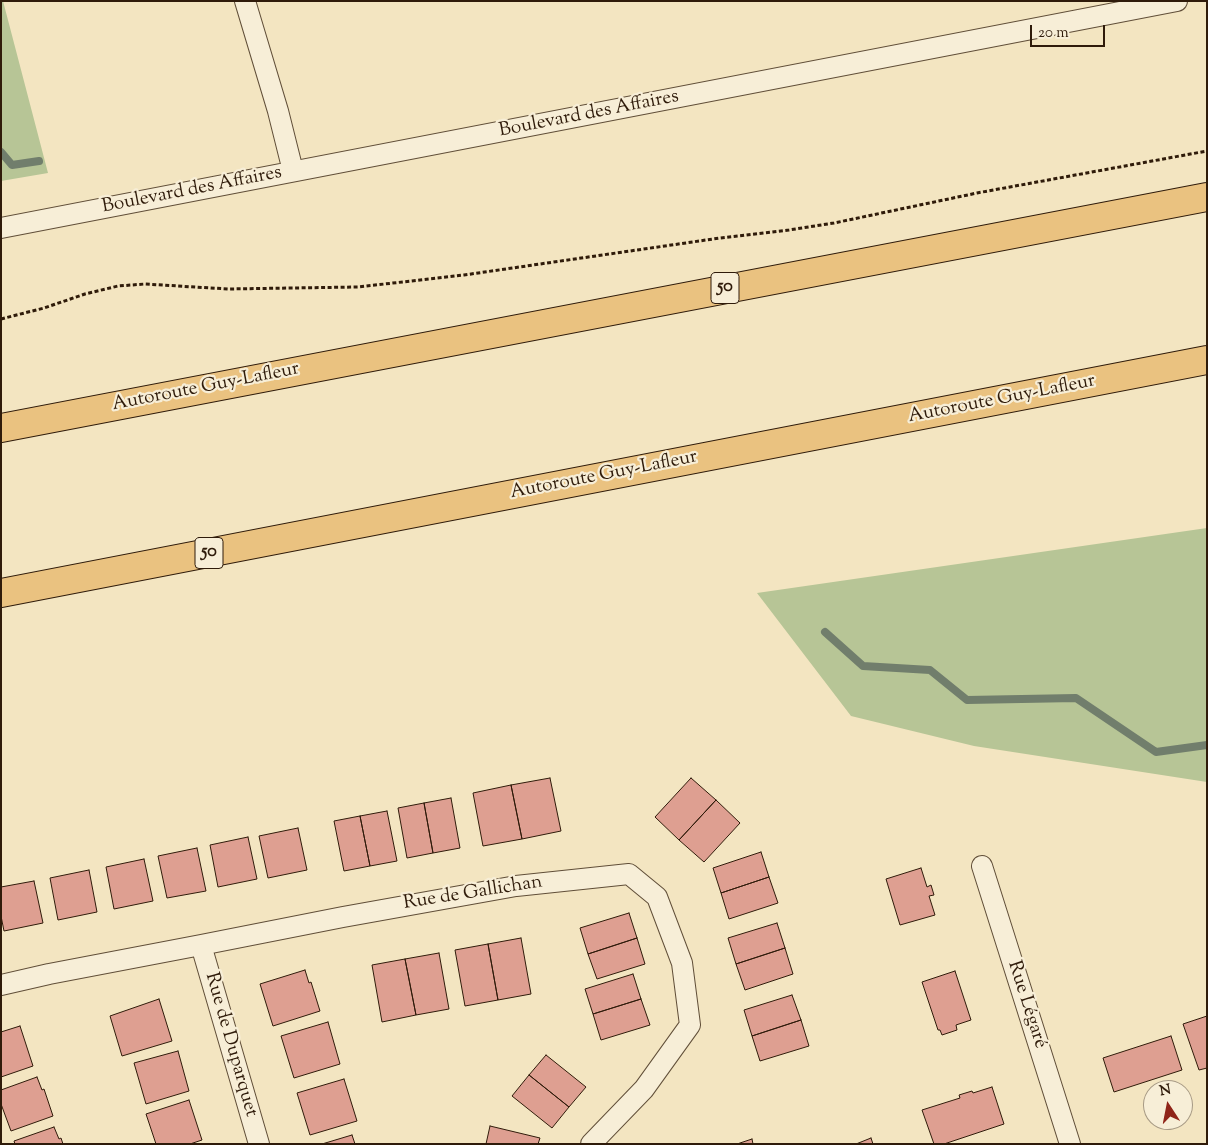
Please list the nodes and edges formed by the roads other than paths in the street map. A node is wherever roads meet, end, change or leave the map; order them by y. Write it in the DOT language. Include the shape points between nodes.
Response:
graph roads {
  1 [pos="245,1"];
  2 [pos="1177,1"];
  3 [pos="293,172"];
  4 [pos="1207,196"];
  5 [pos="1,228"];
  6 [pos="1207,360"];
  7 [pos="1,428"];
  8 [pos="1,593"];
  9 [pos="982,866"];
  10 [pos="201,945"];
  11 [pos="1,985"];
  12 [pos="259,1144"];
  13 [pos="591,1144"];
  14 [pos="1070,1144"];
  1 -- 3 [label="street"];
  2 -- 3 [label="street, Boulevard des Affaires"];
  3 -- 5 [label="street, Boulevard des Affaires"];
  4 -- 7 [label="highway, Autoroute Guy-Lafleur / 50"];
  6 -- 8 [label="highway, Autoroute Guy-Lafleur / 50"];
  9 -- 14 [label="street, Rue Légaré"];
  10 -- 11 [label="street, Rue de Gallichan"];
  10 -- 12 [label="street, Rue de Duparquet"];
  10 -- 13 [label="street, Rue de Gallichan" via="516,886 629,874 657,897 682,963 690,1025 644,1089"];
}
